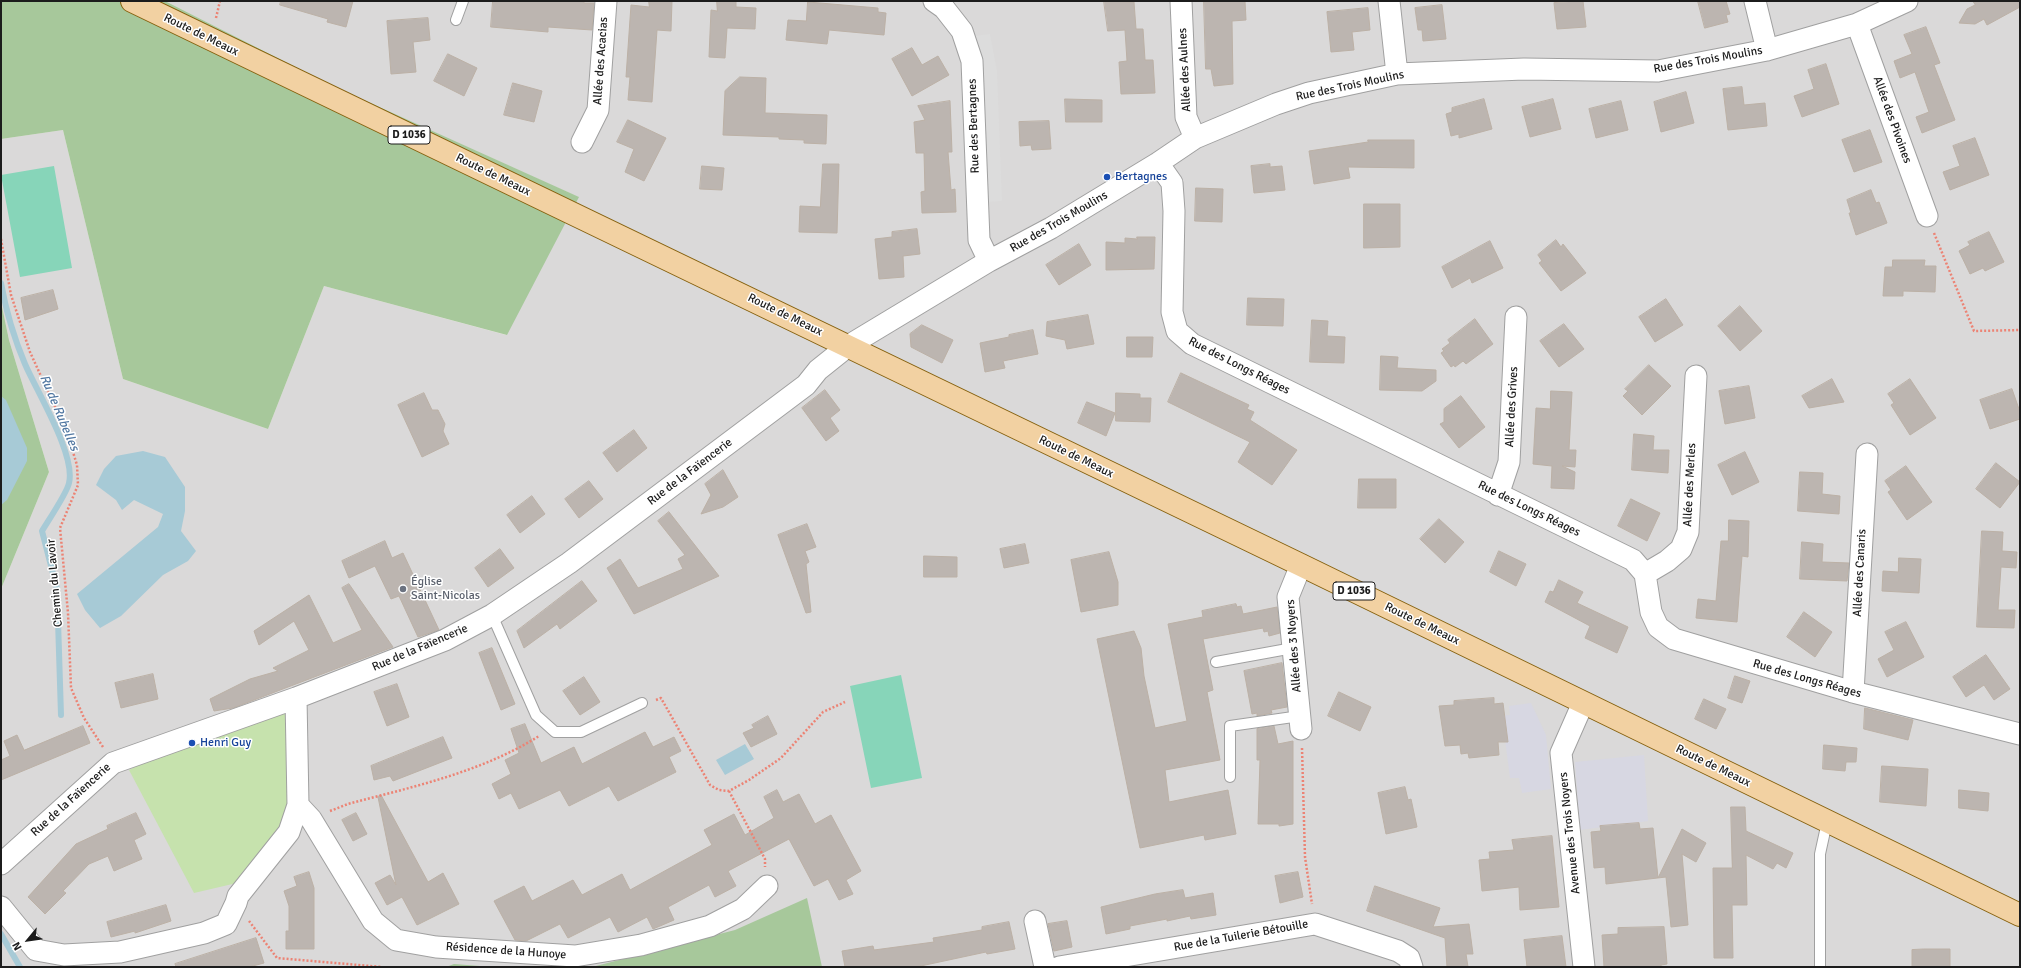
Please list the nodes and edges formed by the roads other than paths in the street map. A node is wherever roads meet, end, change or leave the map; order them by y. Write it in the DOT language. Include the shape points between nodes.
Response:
graph roads {
  1 [pos="132,1"];
  2 [pos="463,1"];
  3 [pos="606,1"];
  4 [pos="934,1"];
  5 [pos="1182,1"];
  6 [pos="1389,1"];
  7 [pos="1754,1"];
  8 [pos="1907,1"];
  9 [pos="456,20"];
  10 [pos="1857,24"];
  11 [pos="1767,50"];
  12 [pos="1397,74"];
  13 [pos="1195,138"];
  14 [pos="582,142"];
  15 [pos="1158,163"];
  16 [pos="1927,216"];
  17 [pos="989,261"];
  18 [pos="1516,317"];
  19 [pos="848,346"];
  20 [pos="1696,376"];
  21 [pos="1867,454"];
  22 [pos="1498,495"];
  23 [pos="1301,564"];
  24 [pos="1645,574"];
  25 [pos="492,615"];
  26 [pos="1293,648"];
  27 [pos="1216,662"];
  28 [pos="1853,692"];
  29 [pos="296,698"];
  30 [pos="1583,703"];
  31 [pos="642,704"];
  32 [pos="1300,722"];
  33 [pos="2020,734"];
  34 [pos="1230,777"];
  35 [pos="304,812"];
  36 [pos="1827,822"];
  37 [pos="1,864"];
  38 [pos="767,886"];
  39 [pos="1,907"];
  40 [pos="2020,915"];
  41 [pos="1035,921"];
  42 [pos="1045,967"];
  43 [pos="1060,967"];
  44 [pos="1412,967"];
  45 [pos="1584,967"];
  46 [pos="1820,967"];
  1 -- 19 [label="main road, Route de Meaux / D 1036"];
  2 -- 9 [label="lane"];
  3 -- 14 [label="street, Allée des Acacias" via="598,110"];
  4 -- 17 [label="street, Rue des Bertagnes" via="944,8 962,31 972,60 979,240"];
  5 -- 13 [label="street, Allée des Aulnes" via="1186,117"];
  6 -- 12 [label="street"];
  7 -- 11 [label="street"];
  8 -- 10 [label="street, Rue des Trois Moulins"];
  10 -- 11 [label="street, Rue des Trois Moulins"];
  10 -- 16 [label="street, Allée des Pivoines"];
  11 -- 12 [label="street, Rue des Trois Moulins" via="1658,71 1524,69"];
  12 -- 13 [label="street, Rue des Trois Moulins" via="1309,93"];
  13 -- 15 [label="street, Rue des Trois Moulins"];
  15 -- 17 [label="street, Rue des Trois Moulins" via="1051,228"];
  15 -- 22 [label="street, Rue des Longs Réages" via="1172,183 1172,312 1177,331 1192,344"];
  17 -- 19 [label="street, Rue des Trois Moulins"];
  18 -- 22 [label="street, Allée des Grives" via="1509,462"];
  19 -- 23 [label="main road, Route de Meaux / D 1036"];
  19 -- 25 [label="street, Rue de la Faïencerie" via="818,370 806,385 569,563"];
  20 -- 24 [label="street, Allée des Merles" via="1688,532 1681,550"];
  21 -- 28 [label="street, Allée des Canaris"];
  22 -- 24 [label="street, Rue des Longs Réages" via="1633,560"];
  23 -- 26 [label="street, Allée des 3 Noyers" via="1288,597"];
  23 -- 30 [label="main road, Route de Meaux / D 1036"];
  24 -- 28 [label="street, Rue des Longs Réages" via="1653,617 1658,627 1674,639"];
  25 -- 29 [label="street, Rue de la Faïencerie" via="445,640"];
  25 -- 31 [label="lane" via="536,715 555,732 581,732"];
  26 -- 27 [label="lane"];
  26 -- 32 [label="street, Allée des 3 Noyers"];
  28 -- 33 [label="street, Rue des Longs Réages"];
  29 -- 35 [label="street"];
  29 -- 37 [label="street, Rue de la Faïencerie" via="113,762"];
  30 -- 36 [label="main road, Route de Meaux / D 1036"];
  30 -- 45 [label="street, Avenue des Trois Noyers" via="1561,753"];
  32 -- 34 [label="lane" via="1230,726"];
  35 -- 38 [label="street, Résidence de la Hunoye" via="373,921 396,940 436,947 575,956 641,945 710,926 743,909"];
  35 -- 39 [label="street" via="238,896 226,924 204,933 120,952 64,955 36,950"];
  36 -- 40 [label="main road, Route de Meaux / D 1036"];
  36 -- 46 [label="lane" via="1820,854"];
  41 -- 42 [label="street"];
  43 -- 44 [label="street, Rue de la Tuilerie Bétouille" via="1315,924 1398,951 1409,958"];
}
